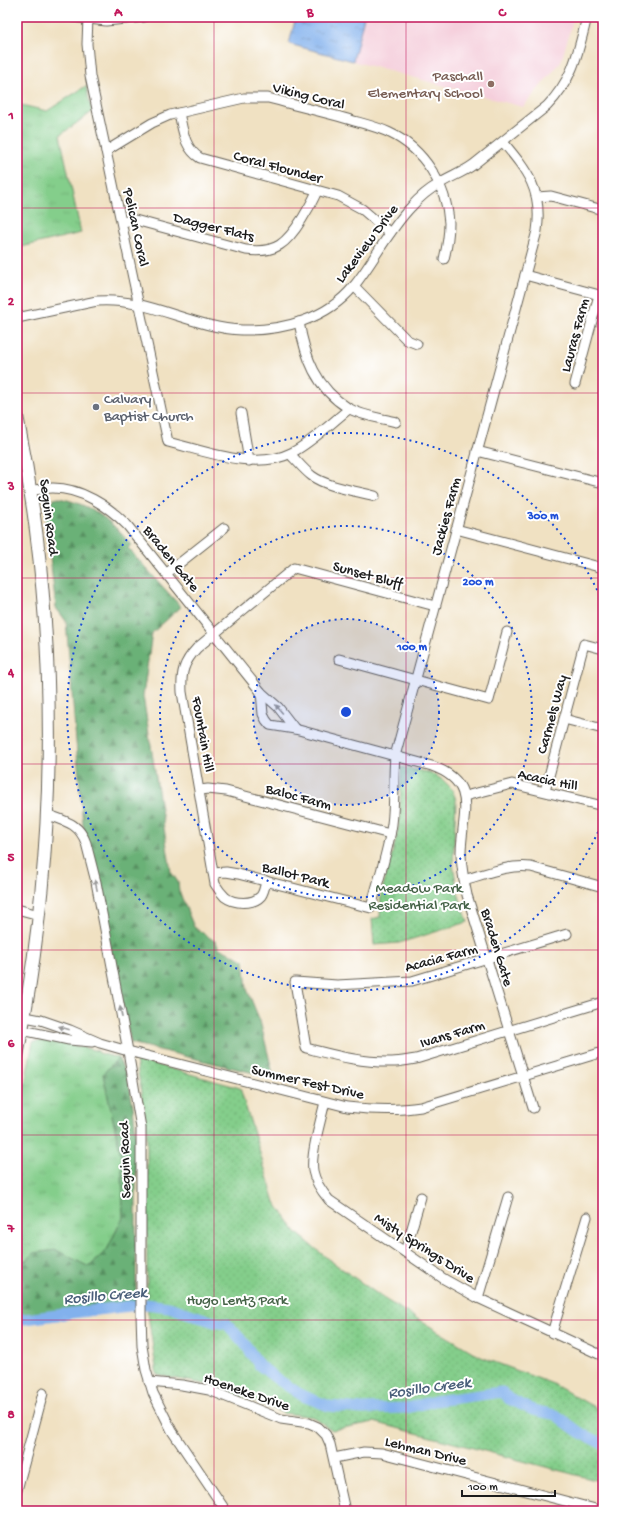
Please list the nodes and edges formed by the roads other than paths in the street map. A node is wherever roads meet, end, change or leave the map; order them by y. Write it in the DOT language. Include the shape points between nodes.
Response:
graph roads {
  1 [pos="73,17"];
  2 [pos="144,17"];
  3 [pos="587,17"];
  4 [pos="87,18"];
  5 [pos="180,113"];
  6 [pos="503,142"];
  7 [pos="106,151"];
  8 [pos="439,184"];
  9 [pos="317,190"];
  10 [pos="537,198"];
  11 [pos="603,210"];
  12 [pos="122,222"];
  13 [pos="390,233"];
  14 [pos="444,259"];
  15 [pos="525,275"];
  16 [pos="354,286"];
  17 [pos="601,295"];
  18 [pos="138,304"];
  19 [pos="17,318"];
  20 [pos="299,322"];
  21 [pos="417,344"];
  22 [pos="575,384"];
  23 [pos="349,408"];
  24 [pos="240,413"];
  25 [pos="17,416"];
  26 [pos="396,422"];
  27 [pos="477,450"];
  28 [pos="290,454"];
  29 [pos="248,461"];
  30 [pos="603,483"];
  31 [pos="31,490"];
  32 [pos="375,496"];
  33 [pos="224,528"];
  34 [pos="456,529"];
  35 [pos="294,568"];
  36 [pos="603,568"];
  37 [pos="167,573"];
  38 [pos="435,606"];
  39 [pos="507,632"];
  40 [pos="215,633"];
  41 [pos="603,649"];
  42 [pos="339,659"];
  43 [pos="416,680"];
  44 [pos="261,692"];
  45 [pos="564,719"];
  46 [pos="295,728"];
  47 [pos="603,729"];
  48 [pos="395,756"];
  49 [pos="200,790"];
  50 [pos="545,791"];
  51 [pos="465,796"];
  52 [pos="603,806"];
  53 [pos="46,814"];
  54 [pos="390,834"];
  55 [pos="213,873"];
  56 [pos="464,880"];
  57 [pos="266,881"];
  58 [pos="603,887"];
  59 [pos="371,908"];
  60 [pos="17,909"];
  61 [pos="39,915"];
  62 [pos="568,934"];
  63 [pos="487,959"];
  64 [pos="603,1002"];
  65 [pos="24,1017"];
  66 [pos="22,1030"];
  67 [pos="509,1031"];
  68 [pos="100,1043"];
  69 [pos="306,1048"];
  70 [pos="128,1050"];
  71 [pos="603,1052"];
  72 [pos="17,1056"];
  73 [pos="523,1077"];
  74 [pos="325,1102"];
  75 [pos="533,1108"];
  76 [pos="508,1197"];
  77 [pos="421,1198"];
  78 [pos="587,1217"];
  79 [pos="405,1252"];
  80 [pos="478,1298"];
  81 [pos="552,1333"];
  82 [pos="603,1356"];
  83 [pos="149,1382"];
  84 [pos="43,1393"];
  85 [pos="334,1458"];
  86 [pos="17,1490"];
  87 [pos="226,1511"];
  88 [pos="345,1511"];
  89 [pos="603,1511"];
  1 -- 4 [label="street"];
  2 -- 4 [label="street" via="121,20"];
  3 -- 6 [label="street, Lakeview Drive" via="572,69 564,86 547,106"];
  4 -- 7 [label="street, Pelican Coral" via="89,70"];
  5 -- 7 [label="street, Viking Coral" via="161,119"];
  5 -- 8 [label="street, Viking Coral" via="244,98 268,98 370,125 398,137 416,151 427,163"];
  5 -- 9 [label="street, Coral Flounder" via="185,142 200,158"];
  6 -- 8 [label="street, Lakeview Drive" via="463,173"];
  6 -- 10 [label="street, Jackies Farm" via="524,167"];
  7 -- 12 [label="street, Pelican Coral"];
  8 -- 13 [label="street, Lakeview Drive" via="411,206"];
  8 -- 14 [label="street, Viking Coral" via="446,202 448,223 448,242"];
  9 -- 12 [label="street, Dagger Flats" via="294,232 277,247 265,251 246,250 135,220"];
  9 -- 13 [label="street, Coral Flounder" via="354,204"];
  10 -- 11 [label="street" via="551,196"];
  10 -- 15 [label="street, Jackies Farm" via="538,223"];
  12 -- 18 [label="street, Pelican Coral"];
  13 -- 16 [label="street, Lakeview Drive"];
  15 -- 17 [label="street"];
  15 -- 27 [label="street, Jackies Farm"];
  16 -- 20 [label="street, Lakeview Drive" via="327,309"];
  16 -- 21 [label="street" via="407,340"];
  17 -- 22 [label="street, Lauras Farm"];
  18 -- 19 [label="street, Lakeview Drive" via="97,301"];
  18 -- 20 [label="street, Lakeview Drive" via="238,330 271,329"];
  18 -- 29 [label="street, Pelican Coral" via="168,442"];
  20 -- 23 [label="street" via="314,374"];
  23 -- 26 [label="street"];
  23 -- 28 [label="street"];
  24 -- 29 [label="street"];
  25 -- 31 [label="main road, Seguin Road"];
  27 -- 30 [label="street"];
  27 -- 34 [label="street, Jackies Farm"];
  28 -- 29 [label="street" via="267,460"];
  28 -- 32 [label="street" via="319,480"];
  31 -- 37 [label="street, Braden Gate" via="65,489 105,506 127,525"];
  31 -- 53 [label="main road, Seguin Road" via="47,654 49,758"];
  33 -- 37 [label="street"];
  34 -- 36 [label="street"];
  34 -- 38 [label="street, Jackies Farm"];
  35 -- 38 [label="street, Sunset Bluff"];
  35 -- 40 [label="street, Fountain Hill"];
  37 -- 40 [label="street, Braden Gate"];
  38 -- 43 [label="street, Jackies Farm"];
  39 -- 43 [label="street" via="489,700"];
  40 -- 44 [label="street, Braden Gate"];
  40 -- 49 [label="street, Fountain Hill" via="190,655 185,662 181,680"];
  41 -- 45 [label="street, Carmels Way" via="584,644"];
  42 -- 43 [label="street"];
  43 -- 48 [label="street, Jackies Farm"];
  46 -- 44 [label="street, Braden Gate, one-way" via="278,707"];
  44 -- 46 [label="street" via="263,714 270,725"];
  45 -- 47 [label="street"];
  45 -- 50 [label="street, Carmels Way"];
  46 -- 48 [label="street"];
  48 -- 51 [label="street" via="443,770 459,784"];
  48 -- 54 [label="street, Jackies Farm"];
  49 -- 54 [label="street, Baloc Farm" via="226,791"];
  49 -- 55 [label="street, Fountain Hill"];
  50 -- 51 [label="street, Acacia Hill" via="512,784"];
  50 -- 52 [label="street, Acacia Hill"];
  51 -- 56 [label="street, Braden Gate" via="461,853"];
  53 -- 61 [label="main road, Seguin Road"];
  70 -- 53 [label="street, Seguin Road, one-way" via="96,882 86,843 76,826"];
  54 -- 59 [label="street, Jackies Farm"];
  55 -- 57 [label="street, Ballot Park" via="226,872"];
  55 -- 57 [label="street, Fountain Hill" via="219,890 226,898 243,902 255,901 262,895"];
  56 -- 58 [label="street" via="523,866"];
  56 -- 63 [label="street, Braden Gate"];
  57 -- 59 [label="street, Ballot Park"];
  60 -- 61 [label="street"];
  61 -- 65 [label="main road, Seguin Road"];
  62 -- 63 [label="street, Acacia Farm"];
  63 -- 67 [label="street, Braden Gate"];
  63 -- 69 [label="street, Acacia Farm" via="412,981 337,985 295,982"];
  64 -- 67 [label="street, Ivans Farm"];
  65 -- 66 [label="main road, Seguin Road"];
  68 -- 65 [label="street, Summer Fest Drive, one-way" via="41,1020"];
  66 -- 68 [label="street, Summer Fest Drive" via="69,1040"];
  66 -- 72 [label="main road, Seguin Road"];
  67 -- 69 [label="street, Ivans Farm" via="416,1059 392,1062 352,1059"];
  67 -- 73 [label="street, Braden Gate"];
  68 -- 70 [label="street, Summer Fest Drive"];
  70 -- 74 [label="street, Summer Fest Drive"];
  70 -- 83 [label="street, Seguin Road" via="142,1139 140,1314 142,1346"];
  71 -- 73 [label="street, Summer Fest Drive"];
  73 -- 74 [label="street, Summer Fest Drive" via="403,1110 380,1111"];
  73 -- 75 [label="street, Braden Gate"];
  74 -- 79 [label="street, Misty Springs Drive" via="311,1159 320,1188 329,1200"];
  76 -- 80 [label="street"];
  77 -- 79 [label="street"];
  78 -- 81 [label="street"];
  79 -- 80 [label="street, Misty Springs Drive" via="444,1279"];
  80 -- 81 [label="street, Misty Springs Drive"];
  81 -- 82 [label="street, Misty Springs Drive"];
  83 -- 85 [label="street, Hoeneke Drive" via="209,1390 281,1419 309,1423 326,1435"];
  83 -- 87 [label="street, Seguin Road" via="172,1431"];
  84 -- 86 [label="street"];
  85 -- 88 [label="street, Hoeneke Drive"];
  85 -- 89 [label="street, Lehman Drive" via="364,1452 382,1453"];
}
